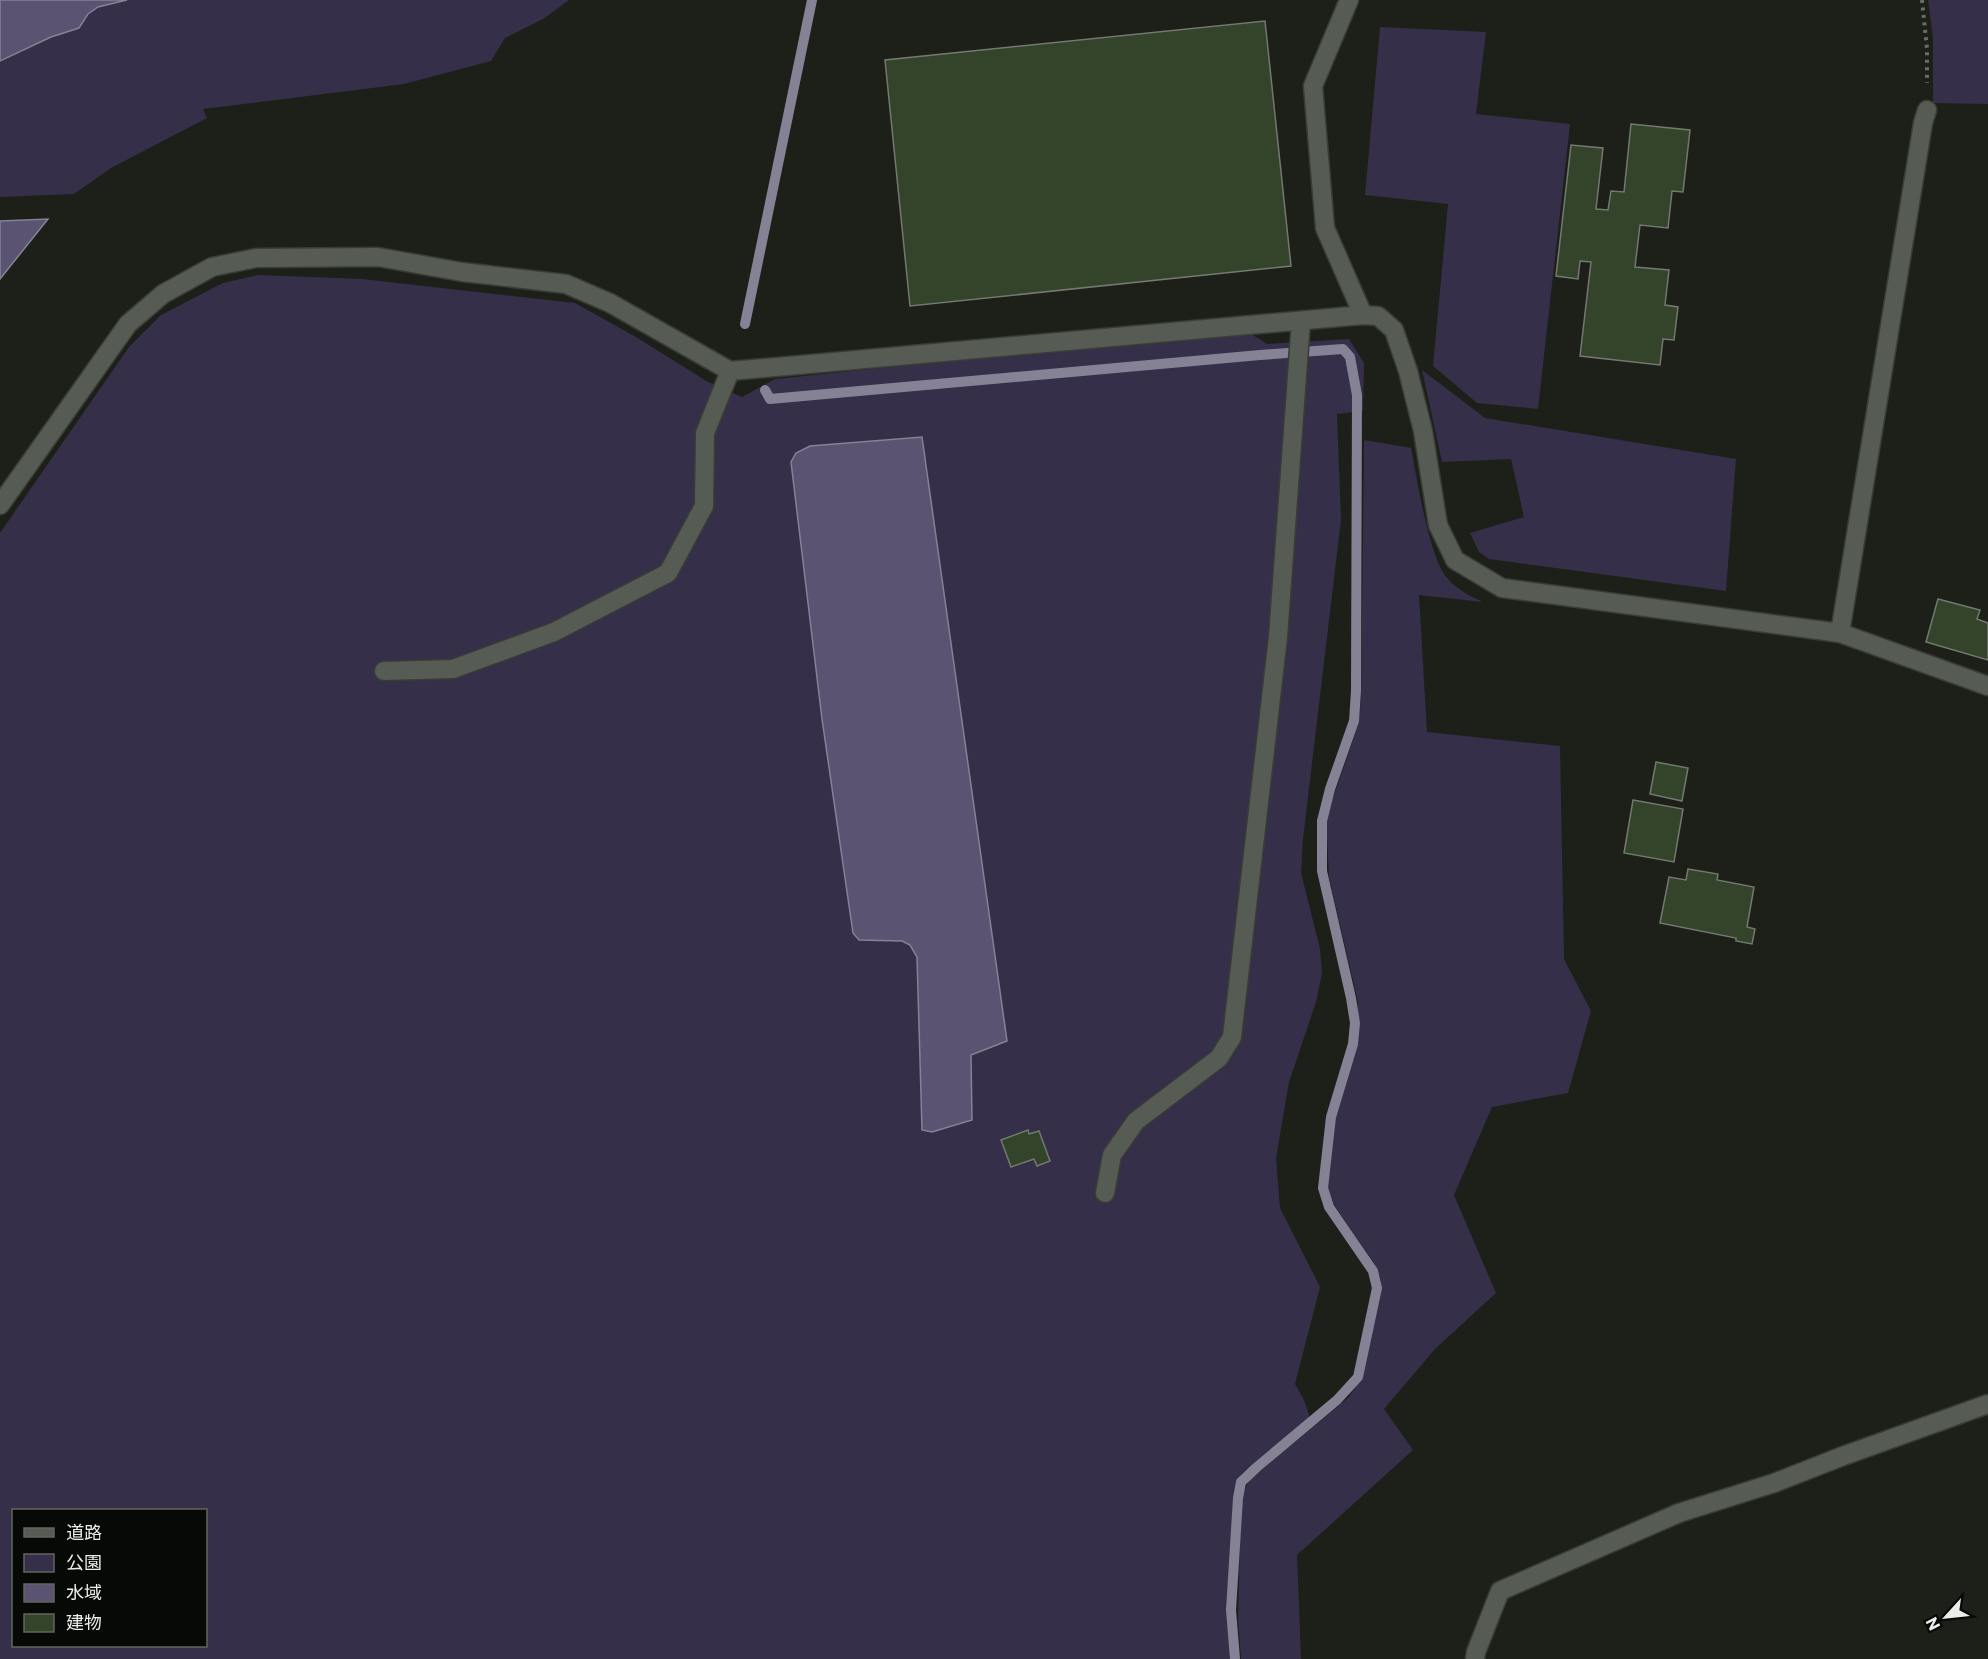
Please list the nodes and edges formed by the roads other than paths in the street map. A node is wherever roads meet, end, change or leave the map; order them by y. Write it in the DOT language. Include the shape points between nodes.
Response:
graph roads {
  1 [pos="1349,0"];
  2 [pos="1927,110"];
  3 [pos="1363,315"];
  4 [pos="1301,321"];
  5 [pos="730,371"];
  6 [pos="0,505"];
  7 [pos="1840,633"];
  8 [pos="384,671"];
  9 [pos="1988,686"];
  10 [pos="1105,1193"];
  11 [pos="1988,1404"];
  12 [pos="1475,1659"];
  1 -- 3 [label="street" via="1313,86 1325,228"];
  2 -- 7 [label="street"];
  3 -- 4 [label="street"];
  3 -- 7 [label="street" via="1378,316 1394,330 1423,431 1438,525 1455,560 1502,588"];
  4 -- 5 [label="street"];
  4 -- 10 [label="street" via="1278,637 1233,1037 1219,1058 1136,1121 1112,1155"];
  5 -- 6 [label="street" via="610,303 566,284 378,257 256,258 212,267 163,294 128,324"];
  5 -- 8 [label="street" via="705,433 704,506 668,573 554,632 453,669"];
  7 -- 9 [label="street"];
  11 -- 12 [label="street" via="1774,1483 1679,1513 1500,1591"];
}
